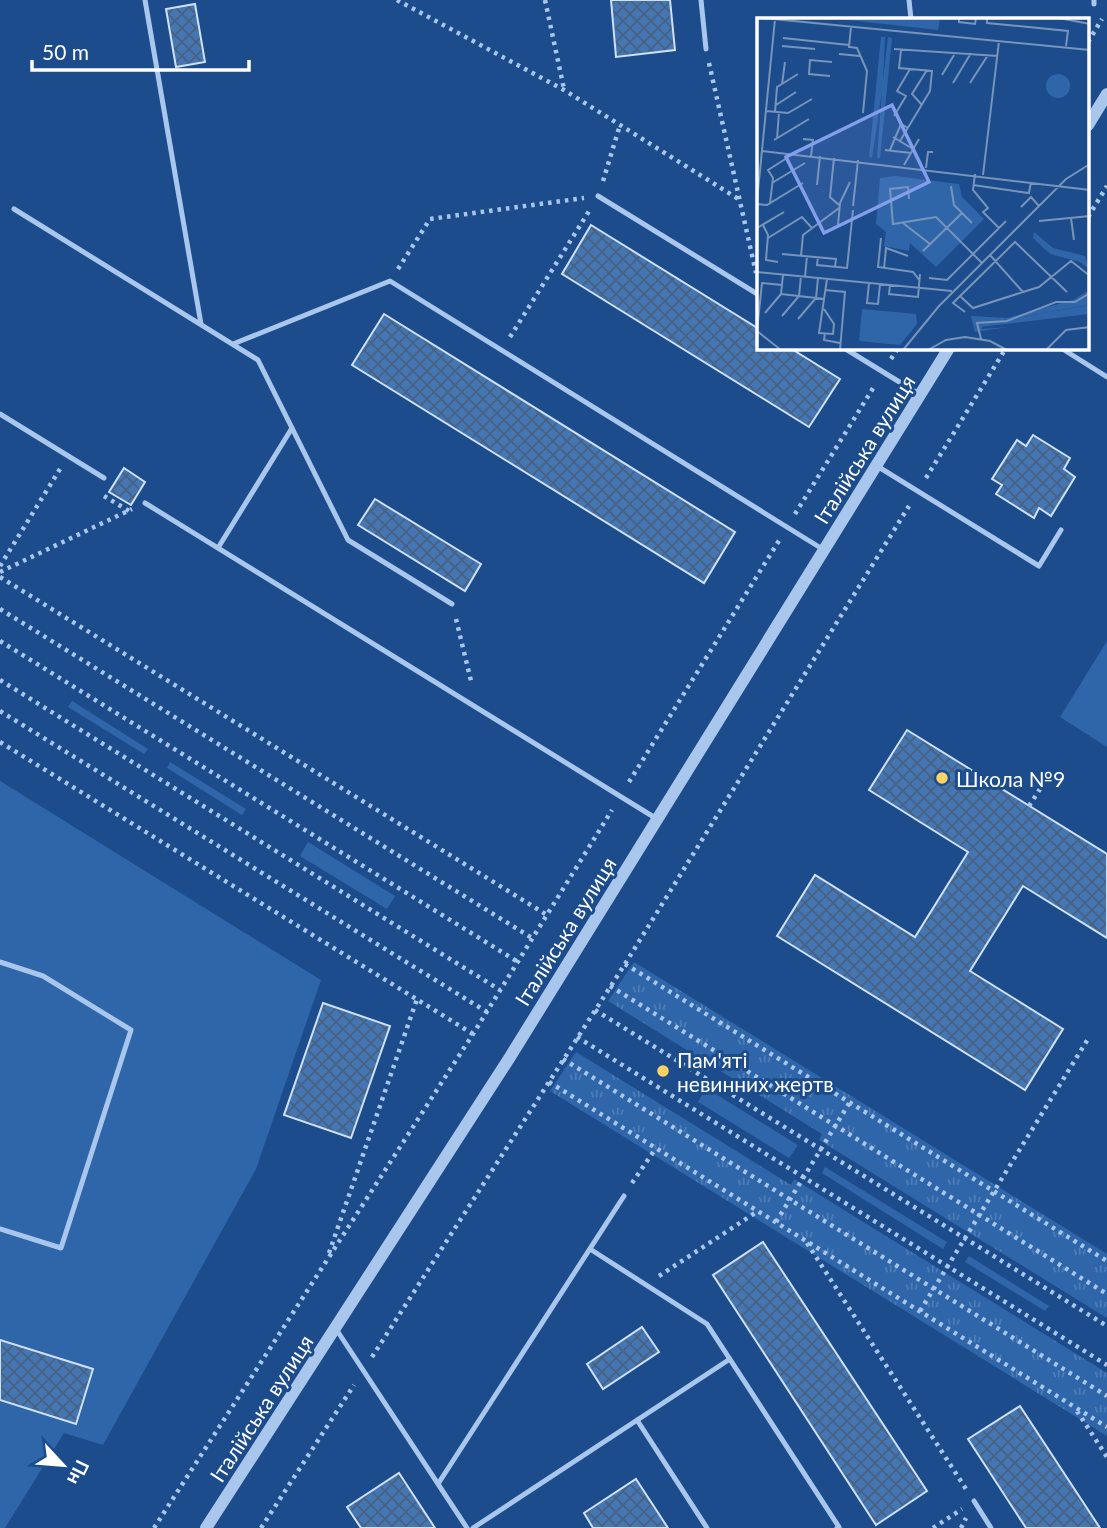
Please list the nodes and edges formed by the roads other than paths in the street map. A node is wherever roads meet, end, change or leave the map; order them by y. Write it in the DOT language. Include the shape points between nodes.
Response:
graph roads {
  1 [pos="145,0"];
  2 [pos="701,0"];
  3 [pos="909,0"];
  4 [pos="911,18"];
  5 [pos="706,49"];
  6 [pos="1107,94"];
  7 [pos="1090,122"];
  8 [pos="598,196"];
  9 [pos="14,209"];
  10 [pos="757,294"];
  11 [pos="201,324"];
  12 [pos="233,344"];
  13 [pos="848,350"];
  14 [pos="948,350"];
  15 [pos="1064,350"];
  16 [pos="1107,377"];
  17 [pos="920,395"];
  18 [pos="0,414"];
  19 [pos="292,428"];
  20 [pos="877,466"];
  21 [pos="104,478"];
  22 [pos="145,503"];
  23 [pos="1061,530"];
  24 [pos="218,548"];
  25 [pos="824,550"];
  26 [pos="452,604"];
  27 [pos="657,819"];
  28 [pos="0,962"];
  29 [pos="624,1196"];
  30 [pos="0,1229"];
  31 [pos="590,1249"];
  32 [pos="335,1327"];
  33 [pos="730,1359"];
  34 [pos="637,1420"];
  35 [pos="438,1484"];
  36 [pos="974,1501"];
  37 [pos="206,1528"];
  38 [pos="467,1528"];
  39 [pos="473,1528"];
  40 [pos="707,1528"];
  41 [pos="837,1528"];
  42 [pos="991,1528"];
  1 -- 11 [label="lane"];
  2 -- 5 [label="lane"];
  3 -- 4 [label="lane"];
  6 -- 7 [label="street"];
  8 -- 10 [label="lane"];
  9 -- 11 [label="lane"];
  11 -- 12 [label="lane"];
  12 -- 19 [label="lane" via="258,360"];
  12 -- 25 [label="lane" via="390,281"];
  13 -- 17 [label="lane"];
  14 -- 17 [label="street, Італійська вулиця"];
  15 -- 16 [label="lane"];
  17 -- 20 [label="street, Італійська вулиця"];
  18 -- 21 [label="lane"];
  19 -- 24 [label="lane"];
  19 -- 26 [label="lane" via="348,540"];
  20 -- 23 [label="lane" via="1039,566"];
  20 -- 25 [label="street, Італійська вулиця"];
  22 -- 24 [label="lane"];
  24 -- 27 [label="lane"];
  25 -- 27 [label="street, Італійська вулиця"];
  27 -- 32 [label="street, Італійська вулиця"];
  28 -- 30 [label="lane" via="43,976 131,1030 61,1248"];
  29 -- 31 [label="lane"];
  31 -- 33 [label="lane" via="707,1324"];
  31 -- 35 [label="lane"];
  32 -- 35 [label="lane"];
  32 -- 37 [label="street, Італійська вулиця"];
  33 -- 34 [label="lane"];
  33 -- 41 [label="lane"];
  34 -- 39 [label="lane"];
  34 -- 40 [label="lane"];
  35 -- 38 [label="lane"];
  36 -- 42 [label="lane"];
}
